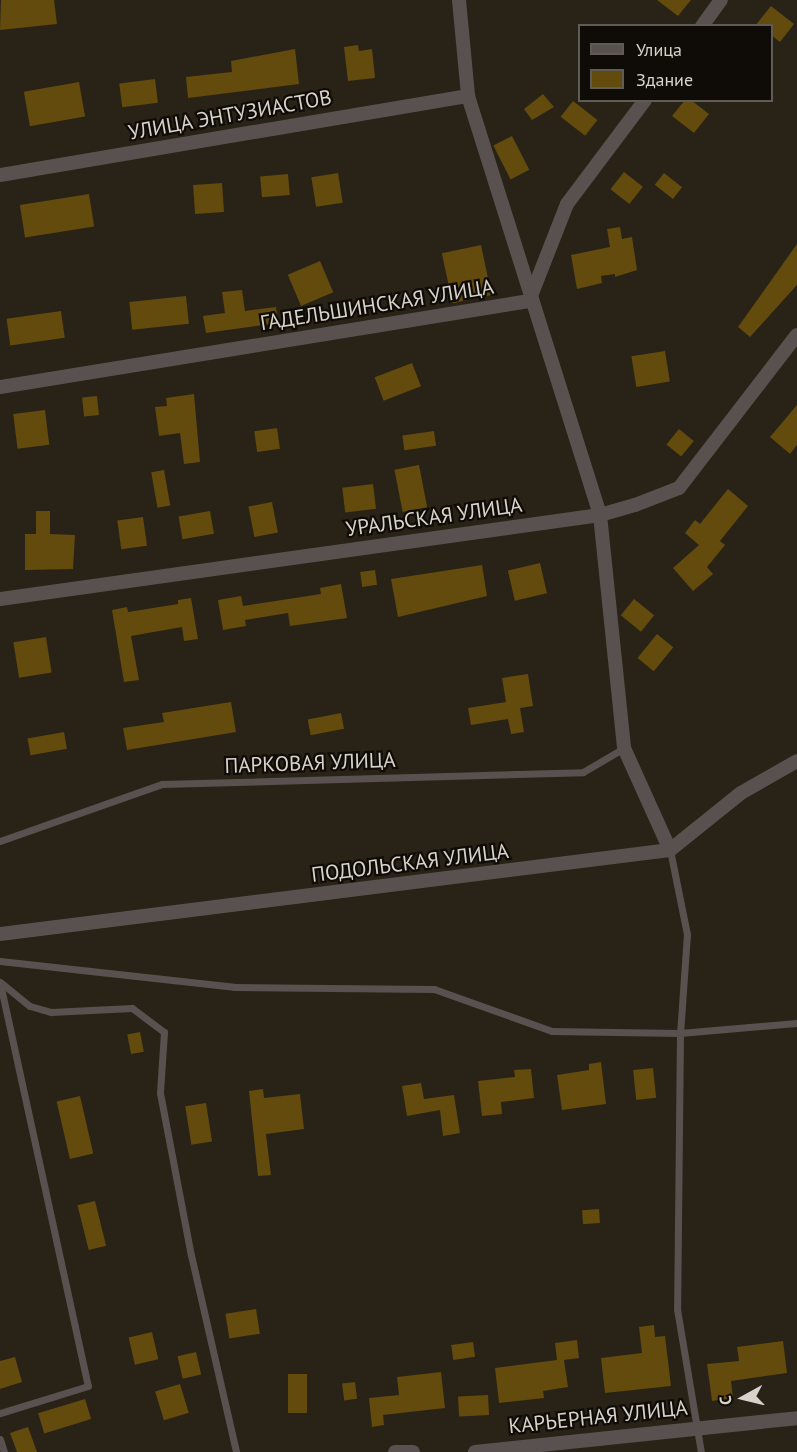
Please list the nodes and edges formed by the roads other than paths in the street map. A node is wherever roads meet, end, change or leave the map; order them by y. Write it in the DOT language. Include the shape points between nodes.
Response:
graph roads {
  1 [pos="459,0"];
  2 [pos="721,0"];
  3 [pos="703,24"];
  4 [pos="468,96"];
  5 [pos="644,102"];
  6 [pos="0,176"];
  7 [pos="530,301"];
  8 [pos="797,335"];
  9 [pos="0,387"];
  10 [pos="600,515"];
  11 [pos="0,599"];
  12 [pos="624,748"];
  13 [pos="797,761"];
  14 [pos="0,841"];
  15 [pos="670,850"];
  16 [pos="0,934"];
  17 [pos="0,961"];
  18 [pos="0,983"];
  19 [pos="797,1023"];
  20 [pos="680,1033"];
  21 [pos="0,1413"];
  22 [pos="797,1418"];
  23 [pos="697,1427"];
  24 [pos="0,1439"];
  25 [pos="4,1452"];
  26 [pos="236,1452"];
  27 [pos="395,1452"];
  28 [pos="413,1452"];
  29 [pos="475,1452"];
  30 [pos="700,1452"];
  1 -- 4 [label="street"];
  2 -- 3 [label="street"];
  4 -- 6 [label="street, УЛИЦА ЭНТУЗИАСТОВ"];
  4 -- 7 [label="street"];
  5 -- 7 [label="street" via="567,204"];
  7 -- 9 [label="street, ГАДЕЛЬШИНСКАЯ УЛИЦА"];
  7 -- 10 [label="street"];
  8 -- 10 [label="street, УРАЛЬСКАЯ УЛИЦА" via="679,488"];
  10 -- 11 [label="street, УРАЛЬСКАЯ УЛИЦА"];
  10 -- 12 [label="street"];
  12 -- 14 [label="lane, ПАРКОВАЯ УЛИЦА" via="583,772 162,784"];
  12 -- 15 [label="street"];
  13 -- 15 [label="street" via="741,793"];
  15 -- 16 [label="street, ПОДОЛЬСКАЯ УЛИЦА"];
  15 -- 20 [label="lane" via="687,934"];
  17 -- 20 [label="lane" via="234,987 434,989 552,1031"];
  18 -- 21 [label="lane" via="88,1386"];
  18 -- 26 [label="lane" via="30,1006 51,1012 132,1008 164,1032 160,1094 191,1255"];
  19 -- 20 [label="lane"];
  20 -- 23 [label="lane" via="676,1310"];
  22 -- 23 [label="street, КАРЬЕРНАЯ УЛИЦА"];
  23 -- 29 [label="street, КАРЬЕРНАЯ УЛИЦА"];
  23 -- 30 [label="lane"];
  24 -- 25 [label="lane"];
  27 -- 28 [label="street"];
}
